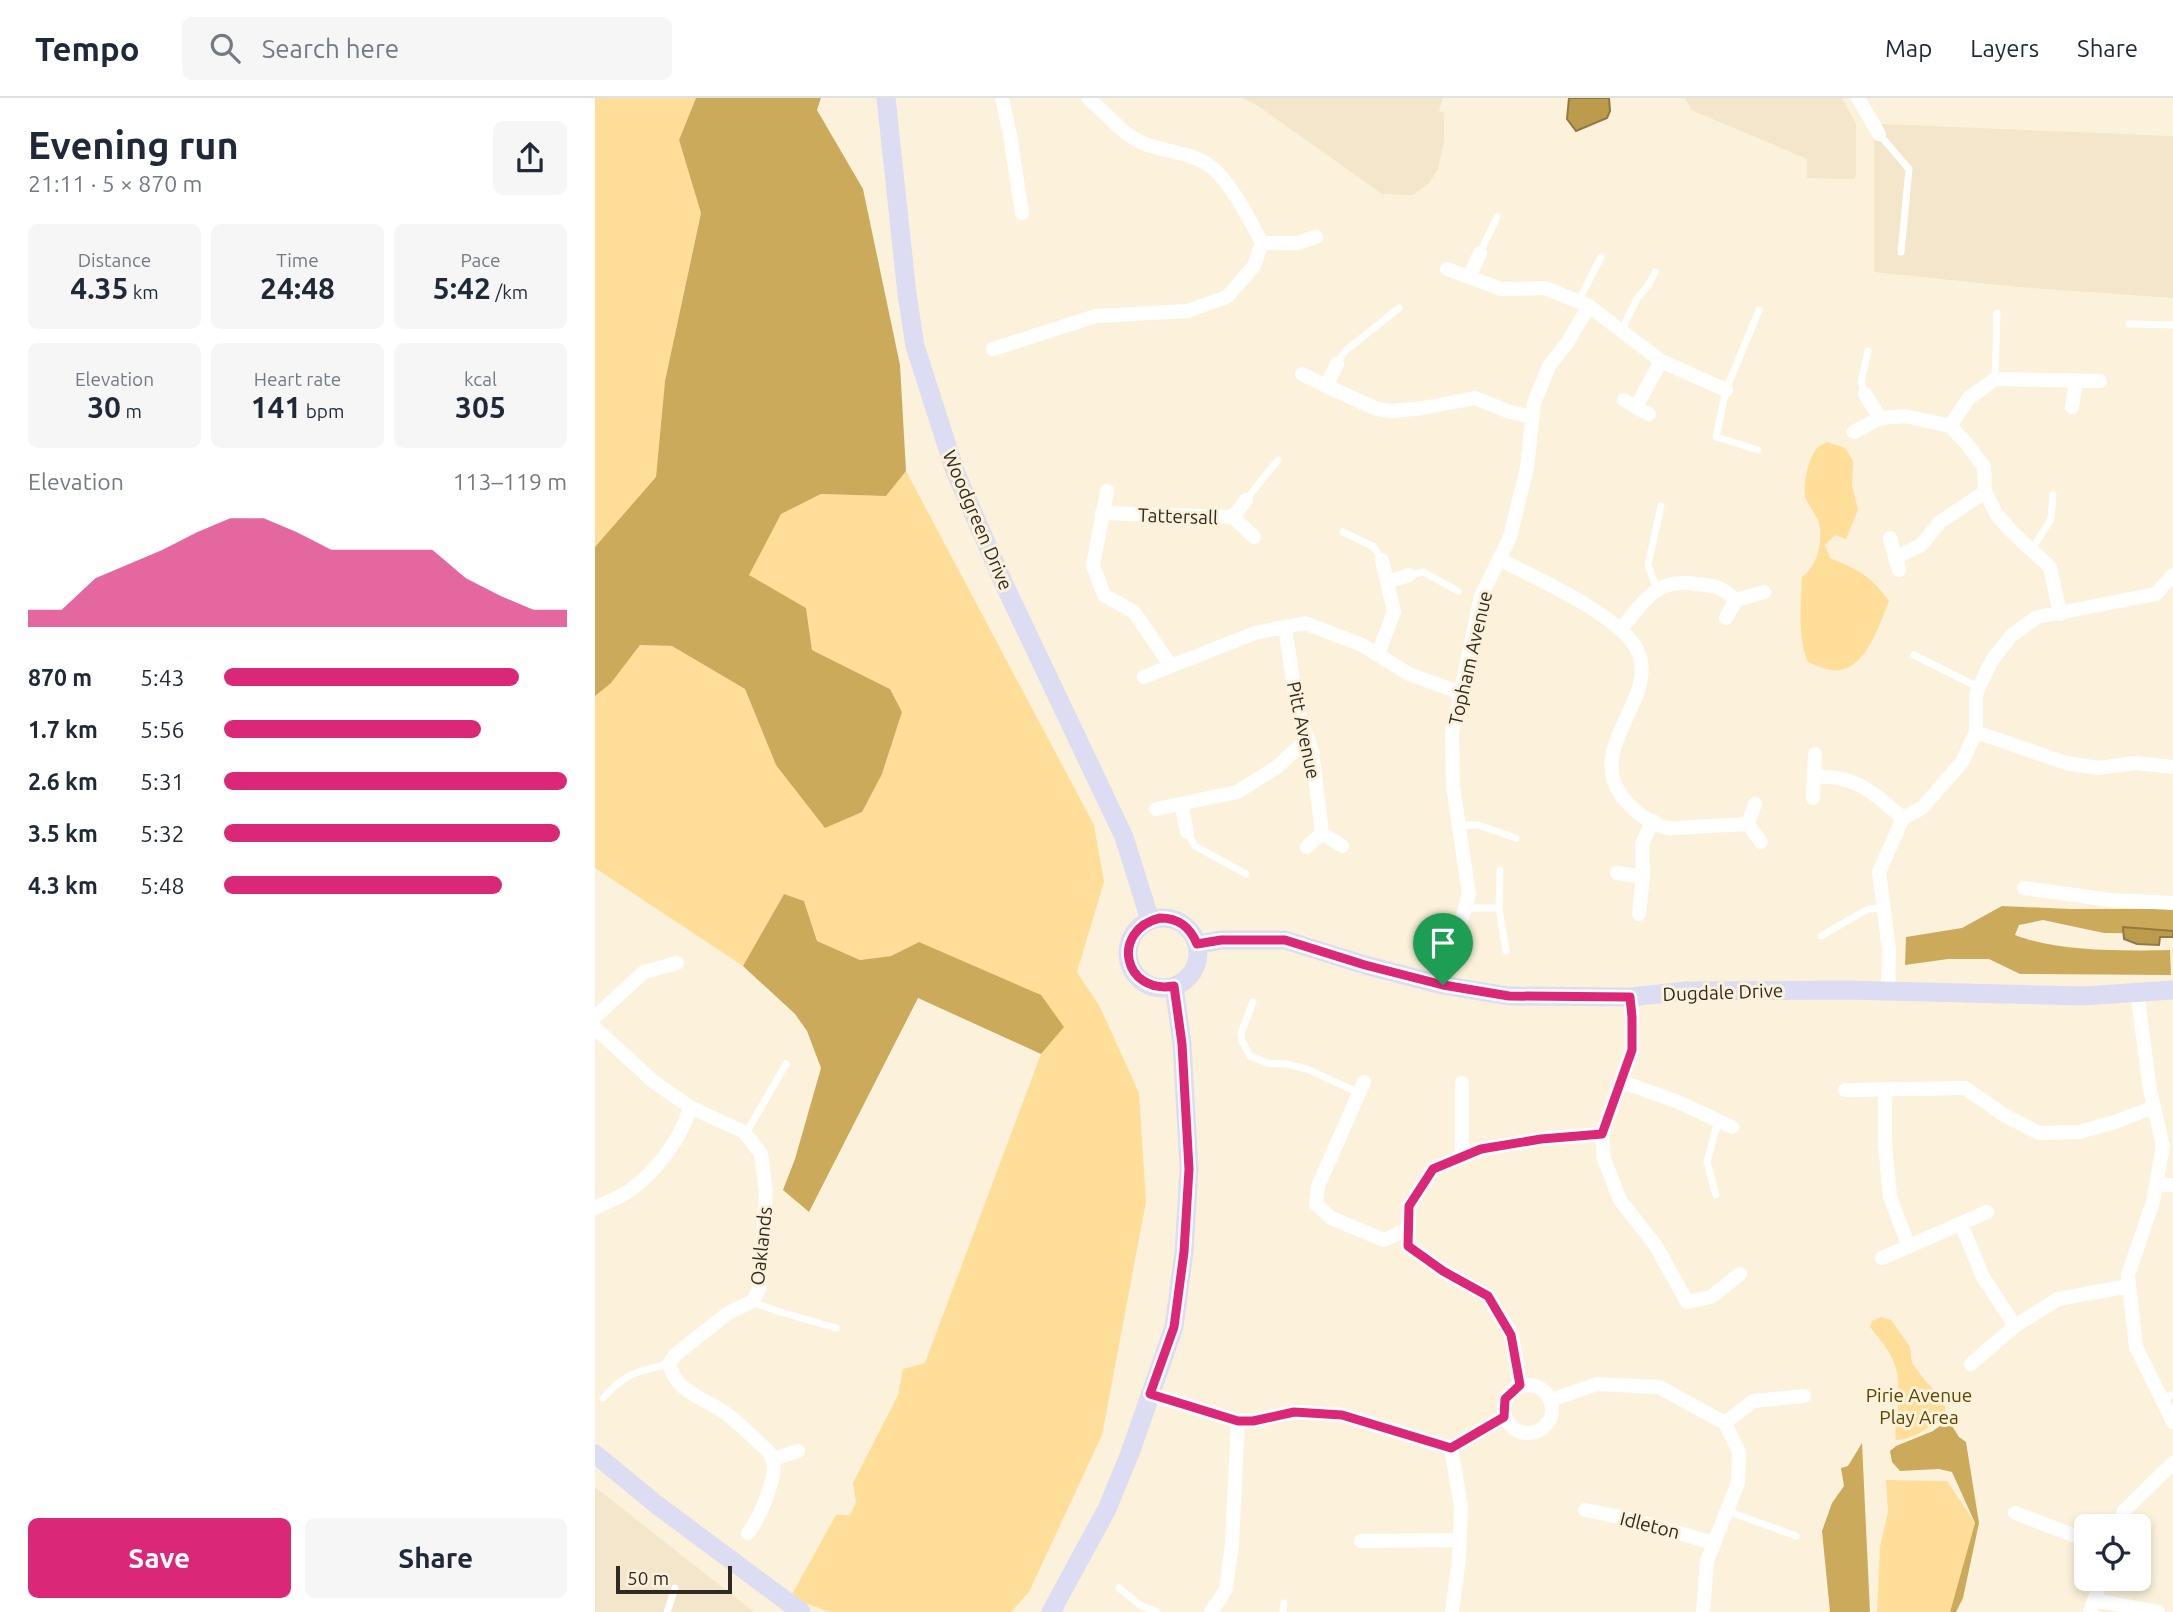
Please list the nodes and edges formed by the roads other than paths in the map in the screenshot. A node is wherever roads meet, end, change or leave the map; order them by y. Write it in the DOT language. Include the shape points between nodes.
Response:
graph roads {
  1 [pos="886,98"];
  2 [pos="1088,98"];
  3 [pos="1859,98"];
  4 [pos="1005,99"];
  5 [pos="1879,134"];
  6 [pos="1022,213"];
  7 [pos="1497,217"];
  8 [pos="1316,237"];
  9 [pos="1262,243"];
  10 [pos="1901,251"];
  11 [pos="1480,253"];
  12 [pos="1601,257"];
  13 [pos="1447,270"];
  14 [pos="1655,272"];
  15 [pos="1469,277"];
  16 [pos="1584,304"];
  17 [pos="1399,307"];
  18 [pos="1759,310"];
  19 [pos="1997,313"];
  20 [pos="2129,324"];
  21 [pos="2173,326"];
  22 [pos="1621,332"];
  23 [pos="993,349"];
  24 [pos="1868,351"];
  25 [pos="1661,361"];
  26 [pos="1336,364"];
  27 [pos="1302,374"];
  28 [pos="1995,379"];
  29 [pos="2076,381"];
  30 [pos="2100,381"];
  31 [pos="1326,386"];
  32 [pos="1726,390"];
  33 [pos="1865,394"];
  34 [pos="1636,407"];
  35 [pos="2072,407"];
  36 [pos="1532,417"];
  37 [pos="1880,418"];
  38 [pos="1950,426"];
  39 [pos="1854,432"];
  40 [pos="1758,450"];
  41 [pos="1278,460"];
  42 [pos="1107,491"];
  43 [pos="1985,492"];
  44 [pos="2053,495"];
  45 [pos="1246,500"];
  46 [pos="1661,506"];
  47 [pos="1101,513"];
  48 [pos="1233,517"];
  49 [pos="1343,532"];
  50 [pos="1254,537"];
  51 [pos="1890,538"];
  52 [pos="2032,549"];
  53 [pos="1382,559"];
  54 [pos="1499,559"];
  55 [pos="1409,575"];
  56 [pos="2173,575"];
  57 [pos="1387,582"];
  58 [pos="1657,590"];
  59 [pos="1458,591"];
  60 [pos="1764,592"];
  61 [pos="1736,600"];
  62 [pos="2060,614"];
  63 [pos="1726,618"];
  64 [pos="1285,627"];
  65 [pos="1621,629"];
  66 [pos="1378,654"];
  67 [pos="1914,655"];
  68 [pos="1171,666"];
  69 [pos="1144,677"];
  70 [pos="1979,687"];
  71 [pos="1461,693"];
  72 [pos="1976,732"];
  73 [pos="1308,738"];
  74 [pos="1815,754"];
  75 [pos="2173,767"];
  76 [pos="1815,776"];
  77 [pos="1814,798"];
  78 [pos="1181,804"];
  79 [pos="1755,804"];
  80 [pos="1156,809"];
  81 [pos="1903,818"];
  82 [pos="1653,821"];
  83 [pos="1748,824"];
  84 [pos="1459,825"];
  85 [pos="1187,832"];
  86 [pos="1322,833"];
  87 [pos="1517,838"];
  88 [pos="1761,842"];
  89 [pos="1307,846"];
  90 [pos="1342,846"];
  91 [pos="1500,870"];
  92 [pos="1617,873"];
  93 [pos="1246,874"];
  94 [pos="1643,877"];
  95 [pos="2024,888"];
  96 [pos="2173,903"];
  97 [pos="1465,908"];
  98 [pos="1499,908"];
  99 [pos="1883,908"];
  100 [pos="1639,914"];
  101 [pos="1150,920"];
  102 [pos="1821,936"];
  103 [pos="1197,944"];
  104 [pos="1506,951"];
  105 [pos="677,963"];
  106 [pos="1443,985"];
  107 [pos="1174,986"];
  108 [pos="2173,990"];
  109 [pos="1888,991"];
  110 [pos="2137,992"];
  111 [pos="1630,997"];
  112 [pos="1253,1002"];
  113 [pos="595,1017"];
  114 [pos="595,1028"];
  115 [pos="786,1064"];
  116 [pos="1622,1082"];
  117 [pos="1462,1083"];
  118 [pos="1362,1088"];
  119 [pos="1845,1090"];
  120 [pos="1885,1090"];
  121 [pos="2154,1107"];
  122 [pos="688,1114"];
  123 [pos="1718,1121"];
  124 [pos="1732,1128"];
  125 [pos="746,1134"];
  126 [pos="1602,1134"];
  127 [pos="1462,1157"];
  128 [pos="2156,1185"];
  129 [pos="2173,1185"];
  130 [pos="1716,1195"];
  131 [pos="595,1208"];
  132 [pos="1987,1213"];
  133 [pos="1961,1224"];
  134 [pos="1408,1229"];
  135 [pos="1909,1247"];
  136 [pos="1882,1258"];
  137 [pos="1739,1274"];
  138 [pos="2129,1286"];
  139 [pos="752,1302"];
  140 [pos="2015,1326"];
  141 [pos="836,1328"];
  142 [pos="669,1364"];
  143 [pos="1971,1364"];
  144 [pos="1520,1385"];
  145 [pos="1150,1394"];
  146 [pos="1804,1396"];
  147 [pos="2167,1397"];
  148 [pos="603,1398"];
  149 [pos="1551,1400"];
  150 [pos="1504,1417"];
  151 [pos="1238,1421"];
  152 [pos="2173,1422"];
  153 [pos="1725,1423"];
  154 [pos="1451,1448"];
  155 [pos="798,1451"];
  156 [pos="595,1454"];
  157 [pos="773,1459"];
  158 [pos="2173,1462"];
  159 [pos="1585,1510"];
  160 [pos="1727,1511"];
  161 [pos="2015,1513"];
  162 [pos="2123,1514"];
  163 [pos="748,1533"];
  164 [pos="2074,1535"];
  165 [pos="1796,1536"];
  166 [pos="1460,1540"];
  167 [pos="1361,1541"];
  168 [pos="1714,1543"];
  169 [pos="675,1588"];
  170 [pos="1119,1588"];
  171 [pos="2092,1606"];
  172 [pos="667,1612"];
  173 [pos="801,1612"];
  174 [pos="1051,1612"];
  175 [pos="1157,1612"];
  176 [pos="1211,1612"];
  177 [pos="1452,1612"];
  178 [pos="1703,1612"];
  179 [pos="2158,1612"];
  1 -- 101 [label="main road, Woodgreen Drive" via="915,345 951,458 1004,584 1124,837"];
  2 -- 9 [label="street" via="1121,131 1146,145 1210,166 1234,194"];
  3 -- 5 [label="street"];
  4 -- 6 [label="street"];
  5 -- 10 [label="lane" via="1909,169"];
  7 -- 11 [label="lane"];
  8 -- 9 [label="street" via="1297,243"];
  9 -- 23 [label="street" via="1254,266 1227,297 1187,311 1096,316"];
  11 -- 15 [label="street"];
  12 -- 16 [label="lane"];
  13 -- 15 [label="street"];
  14 -- 22 [label="lane"];
  15 -- 16 [label="street" via="1501,289 1545,288"];
  16 -- 22 [label="street"];
  16 -- 36 [label="street, Topham Avenue" via="1567,343 1549,366"];
  17 -- 26 [label="lane" via="1344,352"];
  18 -- 32 [label="lane"];
  19 -- 28 [label="lane"];
  20 -- 21 [label="lane"];
  22 -- 25 [label="street"];
  24 -- 33 [label="lane" via="1861,383"];
  25 -- 32 [label="street"];
  25 -- 34 [label="street"];
  26 -- 31 [label="street"];
  27 -- 31 [label="street"];
  28 -- 29 [label="street"];
  28 -- 38 [label="street" via="1969,398"];
  29 -- 30 [label="street"];
  29 -- 35 [label="street"];
  31 -- 36 [label="street" via="1377,409 1423,408 1475,398"];
  32 -- 40 [label="lane" via="1716,436"];
  33 -- 37 [label="street"];
  36 -- 54 [label="street, Topham Avenue" via="1527,468 1510,537"];
  37 -- 38 [label="street" via="1905,415"];
  37 -- 39 [label="street"];
  38 -- 43 [label="street" via="1984,467"];
  41 -- 45 [label="lane"];
  42 -- 47 [label="street"];
  43 -- 51 [label="street" via="1940,522 1897,564"];
  43 -- 52 [label="street" via="1997,515"];
  44 -- 52 [label="lane" via="2051,519"];
  45 -- 48 [label="street, Tattersall"];
  46 -- 58 [label="lane" via="1648,565"];
  47 -- 48 [label="street, Tattersall"];
  47 -- 68 [label="street" via="1093,565 1104,595 1134,611"];
  48 -- 50 [label="street"];
  49 -- 53 [label="lane" via="1374,547"];
  52 -- 62 [label="street" via="2050,566"];
  53 -- 57 [label="street"];
  54 -- 65 [label="street" via="1571,595"];
  54 -- 71 [label="street, Topham Avenue" via="1481,596"];
  55 -- 57 [label="street"];
  55 -- 59 [label="lane" via="1423,572"];
  56 -- 62 [label="street" via="2156,594"];
  57 -- 66 [label="street" via="1394,611"];
  58 -- 61 [label="street" via="1681,582 1719,587"];
  58 -- 65 [label="street"];
  60 -- 61 [label="street"];
  61 -- 63 [label="street"];
  62 -- 70 [label="street" via="2037,617 2011,636"];
  64 -- 66 [label="street" via="1305,623"];
  64 -- 68 [label="street" via="1255,633"];
  64 -- 73 [label="street, Pitt Avenue" via="1297,708"];
  65 -- 82 [label="street" via="1639,653 1641,669 1611,755 1614,785 1632,811"];
  66 -- 71 [label="street" via="1409,674"];
  67 -- 70 [label="lane"];
  68 -- 69 [label="street"];
  70 -- 72 [label="street"];
  71 -- 84 [label="street, Topham Avenue" via="1452,733"];
  72 -- 75 [label="street" via="2066,763 2098,768 2135,763"];
  72 -- 81 [label="street" via="1962,762 1922,808"];
  73 -- 78 [label="street" via="1277,767 1237,792"];
  73 -- 86 [label="street, Pitt Avenue"];
  74 -- 76 [label="street"];
  76 -- 77 [label="street"];
  76 -- 81 [label="street" via="1840,776 1865,786"];
  78 -- 80 [label="street"];
  78 -- 85 [label="street"];
  79 -- 83 [label="street"];
  81 -- 99 [label="street" via="1879,872"];
  82 -- 83 [label="street" via="1668,828"];
  82 -- 94 [label="street" via="1642,844"];
  83 -- 88 [label="street"];
  84 -- 87 [label="lane" via="1478,825"];
  84 -- 97 [label="street, Topham Avenue" via="1469,894"];
  85 -- 93 [label="lane" via="1195,846"];
  86 -- 89 [label="street"];
  86 -- 90 [label="street"];
  91 -- 98 [label="lane"];
  92 -- 94 [label="street"];
  94 -- 100 [label="street"];
  95 -- 96 [label="street"];
  97 -- 98 [label="lane"];
  97 -- 106 [label="street, Topham Avenue"];
  98 -- 104 [label="lane"];
  99 -- 102 [label="lane" via="1868,909"];
  99 -- 109 [label="street"];
  101 -- 103 [label="main road" via="1179,921"];
  101 -- 107 [label="main road" via="1129,943 1130,965 1143,982"];
  103 -- 106 [label="main road, Dugdale Drive" via="1285,940"];
  103 -- 107 [label="main road" via="1196,965"];
  105 -- 113 [label="street" via="644,972"];
  106 -- 111 [label="main road, Dugdale Drive" via="1509,996"];
  107 -- 145 [label="main road" via="1189,1169 1174,1327"];
  108 -- 110 [label="main road, Dugdale Drive"];
  109 -- 110 [label="main road, Dugdale Drive" via="2083,996"];
  109 -- 111 [label="main road, Dugdale Drive" via="1688,992"];
  110 -- 121 [label="street"];
  111 -- 116 [label="street" via="1632,1050"];
  112 -- 118 [label="lane" via="1241,1033 1250,1056"];
  114 -- 122 [label="street"];
  115 -- 125 [label="lane"];
  116 -- 123 [label="street"];
  116 -- 126 [label="street"];
  117 -- 127 [label="street"];
  118 -- 134 [label="street" via="1318,1186 1315,1204 1331,1219 1384,1240"];
  119 -- 120 [label="street"];
  120 -- 121 [label="street" via="1965,1088 2039,1133 2079,1132"];
  120 -- 135 [label="street" via="1890,1197"];
  121 -- 128 [label="street" via="2163,1146"];
  122 -- 125 [label="street"];
  122 -- 131 [label="street" via="671,1147 645,1177"];
  123 -- 124 [label="street"];
  123 -- 130 [label="lane" via="1707,1162"];
  125 -- 139 [label="street, Oaklands" via="761,1154 767,1192 761,1277"];
  126 -- 127 [label="street" via="1541,1139 1481,1149"];
  126 -- 137 [label="street" via="1604,1159 1620,1200 1656,1246 1688,1302 1711,1297"];
  127 -- 134 [label="street" via="1433,1169 1409,1206"];
  128 -- 129 [label="street"];
  128 -- 138 [label="street" via="2128,1275"];
  132 -- 133 [label="street"];
  133 -- 135 [label="street"];
  133 -- 140 [label="street" via="1983,1277"];
  134 -- 144 [label="street" via="1408,1246 1488,1296 1511,1335"];
  135 -- 136 [label="street"];
  138 -- 140 [label="street" via="2058,1299"];
  138 -- 147 [label="street" via="2136,1347"];
  139 -- 141 [label="lane"];
  139 -- 142 [label="street, Oaklands" via="728,1313"];
  140 -- 143 [label="street"];
  142 -- 148 [label="lane" via="632,1373 617,1381"];
  142 -- 157 [label="street" via="672,1376 684,1389 722,1410"];
  144 -- 149 [label="street" via="1538,1387"];
  144 -- 150 [label="street" via="1505,1399"];
  145 -- 151 [label="street"];
  145 -- 174 [label="main road" via="1107,1509"];
  146 -- 153 [label="street" via="1753,1401"];
  147 -- 152 [label="street"];
  149 -- 150 [label="street" via="1551,1420 1537,1433 1517,1432"];
  149 -- 153 [label="street" via="1597,1384 1659,1387"];
  150 -- 154 [label="street"];
  151 -- 154 [label="street" via="1294,1412 1342,1415"];
  151 -- 176 [label="street" via="1226,1589"];
  153 -- 160 [label="street" via="1739,1452 1738,1483"];
  154 -- 166 [label="street" via="1461,1507"];
  155 -- 157 [label="street"];
  156 -- 173 [label="main road"];
  157 -- 163 [label="street" via="764,1500"];
  158 -- 162 [label="street"];
  159 -- 168 [label="street, Idleton"];
  160 -- 165 [label="lane"];
  160 -- 168 [label="street"];
  161 -- 164 [label="street"];
  166 -- 167 [label="street"];
  166 -- 177 [label="street"];
  168 -- 178 [label="street" via="1707,1561"];
  169 -- 172 [label="lane"];
  170 -- 175 [label="lane"];
  171 -- 179 [label="street"];
}
